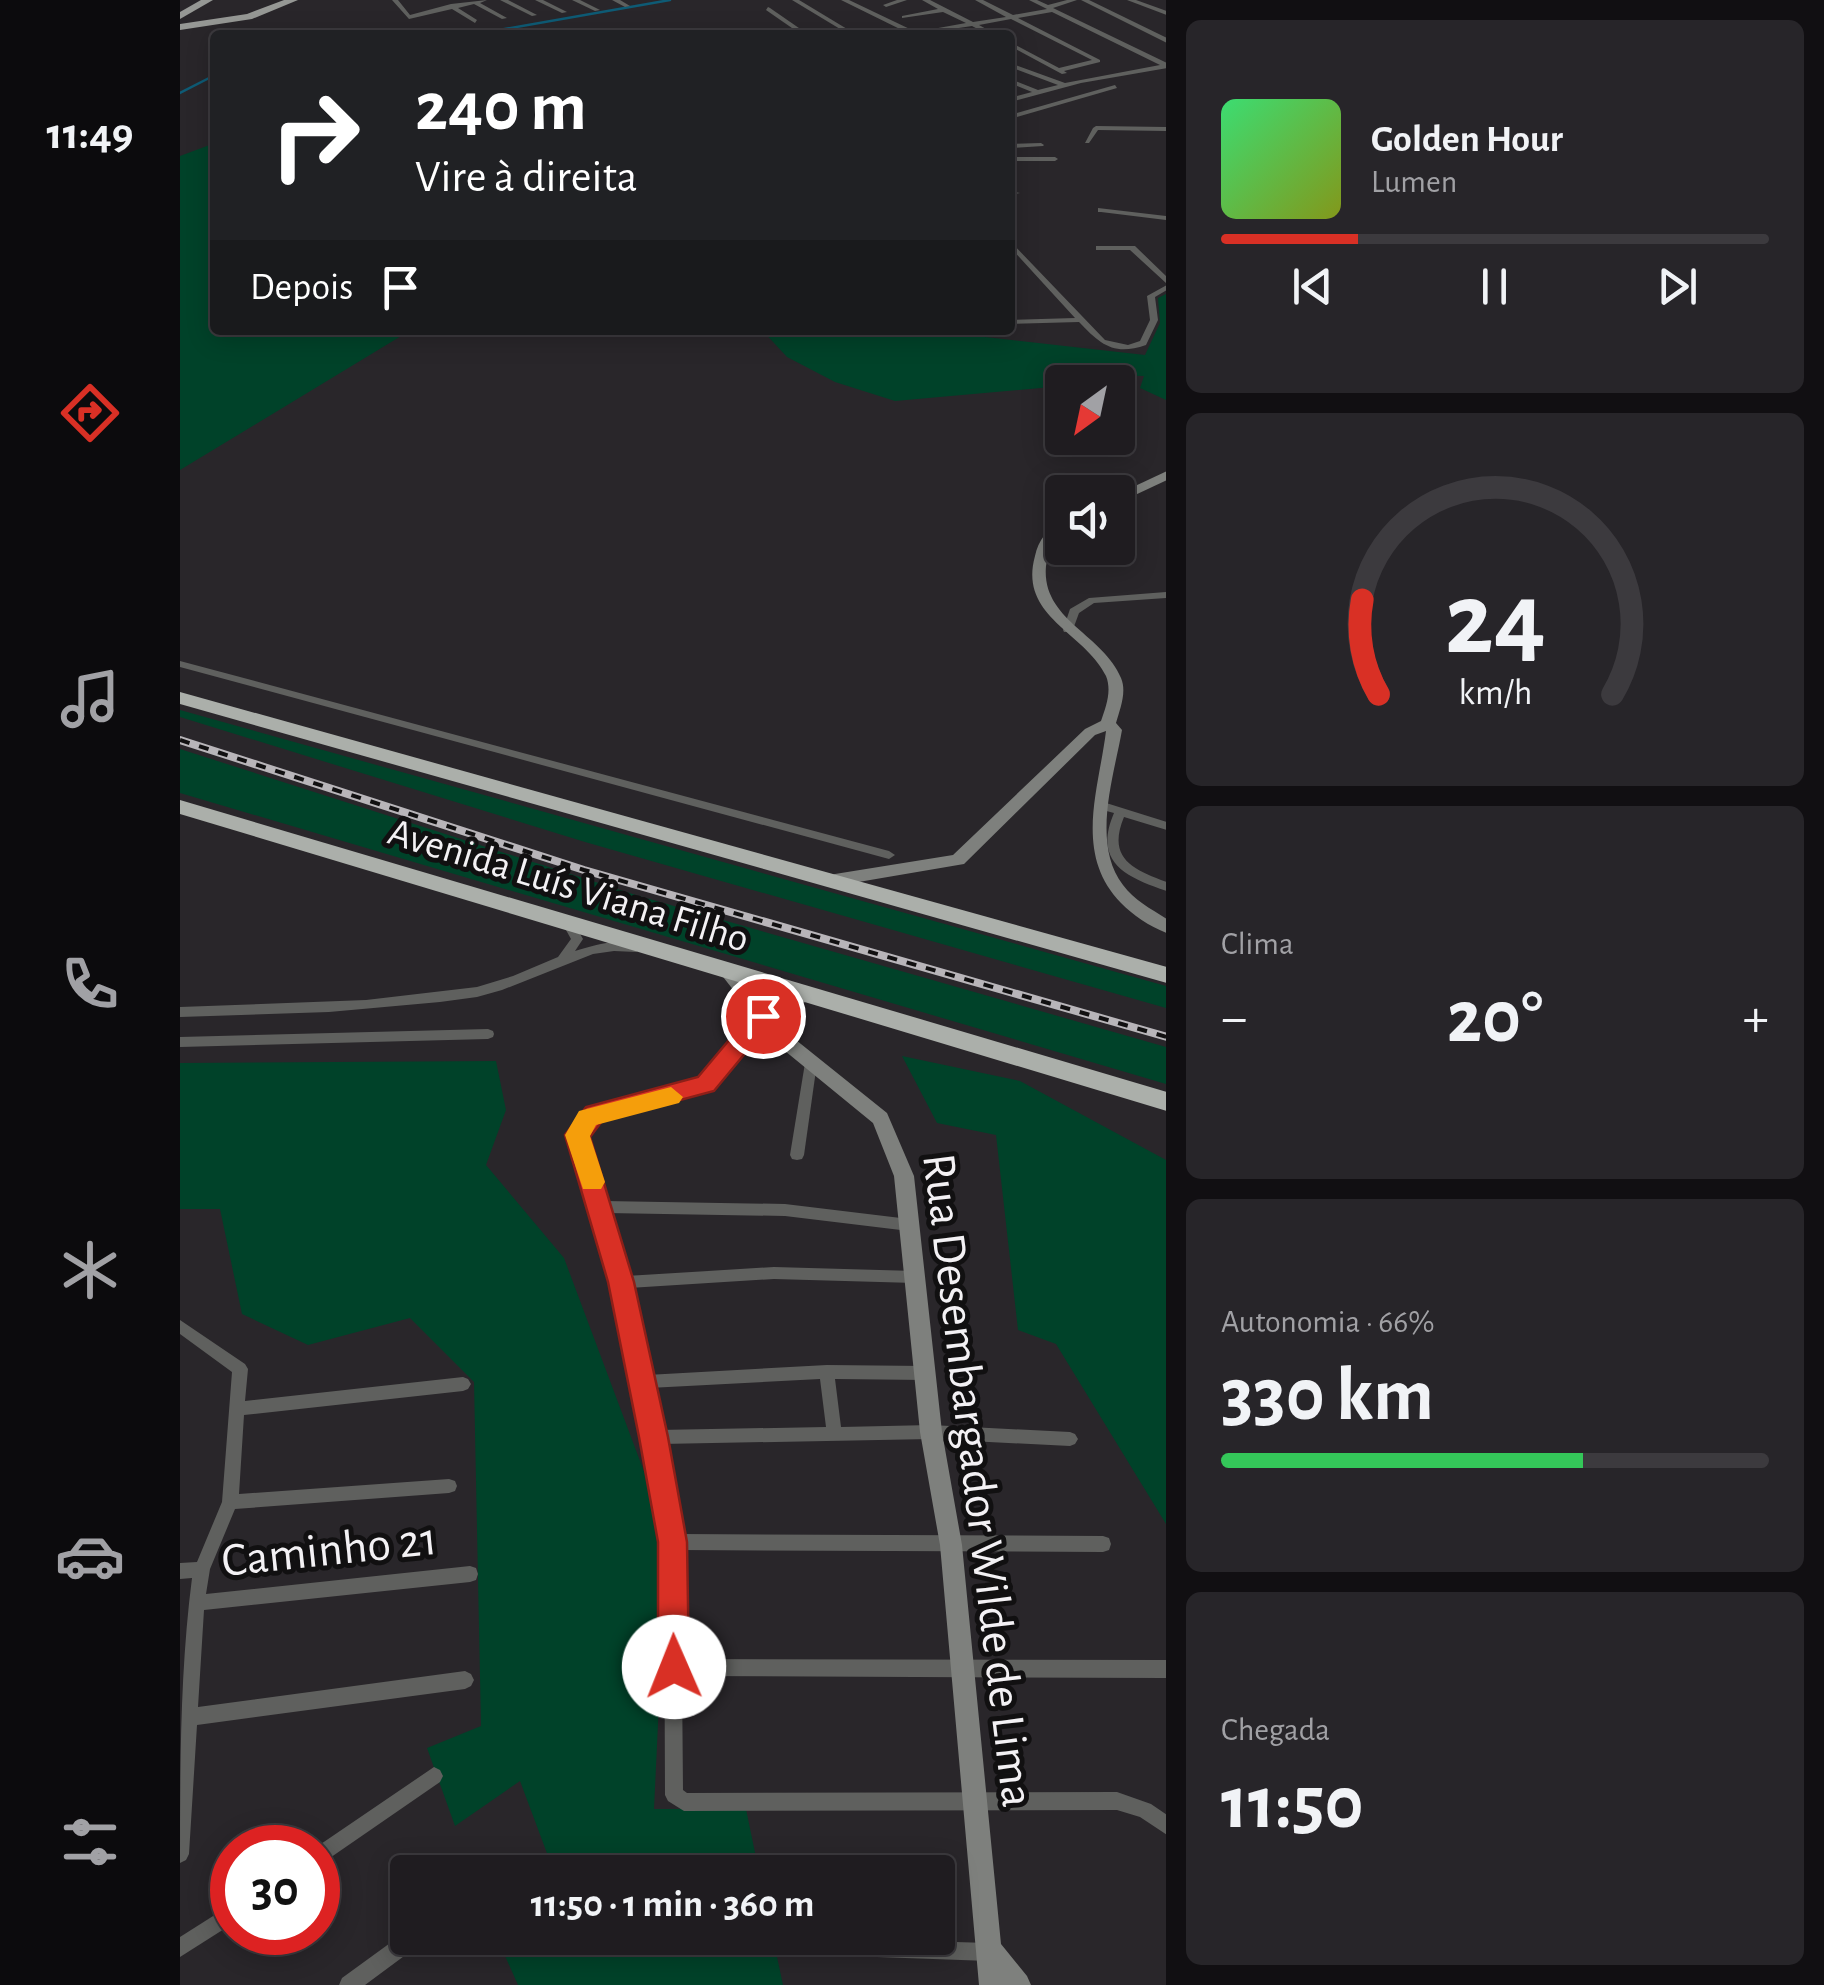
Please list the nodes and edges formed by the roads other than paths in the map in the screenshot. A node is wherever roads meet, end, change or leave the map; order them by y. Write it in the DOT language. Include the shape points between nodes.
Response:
graph roads {
  1 [pos="293,0"];
  2 [pos="395,0"];
  3 [pos="484,0"];
  4 [pos="504,0"];
  5 [pos="538,0"];
  6 [pos="575,0"];
  7 [pos="615,0"];
  8 [pos="795,0"];
  9 [pos="844,0"];
  10 [pos="904,0"];
  11 [pos="925,0"];
  12 [pos="978,0"];
  13 [pos="1032,0"];
  14 [pos="1074,0"];
  15 [pos="1084,0"];
  16 [pos="1130,0"];
  17 [pos="1153,0"];
  18 [pos="474,2"];
  19 [pos="202,3"];
  20 [pos="890,3"];
  21 [pos="449,4"];
  22 [pos="627,6"];
  23 [pos="1051,8"];
  24 [pos="768,9"];
  25 [pos="597,10"];
  26 [pos="946,10"];
  27 [pos="564,12"];
  28 [pos="1166,14"];
  29 [pos="534,15"];
  30 [pos="180,16"];
  31 [pos="827,16"];
  32 [pos="904,17"];
  33 [pos="1016,17"];
  34 [pos="504,18"];
  35 [pos="235,19"];
  36 [pos="475,21"];
  37 [pos="790,24"];
  38 [pos="976,24"];
  39 [pos="180,27"];
  40 [pos="799,30"];
  41 [pos="847,30"];
  42 [pos="905,30"];
  43 [pos="943,30"];
  44 [pos="986,30"];
  45 [pos="1166,41"];
  46 [pos="1015,47"];
  47 [pos="1015,66"];
  48 [pos="1166,66"];
  49 [pos="1058,70"];
  50 [pos="1072,82"];
  51 [pos="1015,83"];
  52 [pos="1114,88"];
  53 [pos="1038,92"];
  54 [pos="1096,94"];
  55 [pos="1015,98"];
  56 [pos="1015,101"];
  57 [pos="1034,111"];
  58 [pos="1015,116"];
  59 [pos="1166,129"];
  60 [pos="1087,142"];
  61 [pos="1041,145"];
  62 [pos="1015,146"];
  63 [pos="1015,160"];
  64 [pos="1055,160"];
  65 [pos="1101,210"];
  66 [pos="1166,218"];
  67 [pos="1015,248"];
  68 [pos="1099,248"];
  69 [pos="1166,285"];
  70 [pos="1081,320"];
  71 [pos="1015,322"];
  72 [pos="1166,476"];
  73 [pos="1135,491"];
  74 [pos="1045,542"];
  75 [pos="1166,595"];
  76 [pos="1068,630"];
  77 [pos="180,664"];
  78 [pos="180,698"];
  79 [pos="1108,724"];
  80 [pos="1103,806"];
  81 [pos="180,807"];
  82 [pos="1121,811"];
  83 [pos="1166,826"];
  84 [pos="902,871"];
  85 [pos="835,880"];
  86 [pos="1166,887"];
  87 [pos="567,921"];
  88 [pos="1166,927"];
  89 [pos="673,953"];
  90 [pos="564,956"];
  91 [pos="726,970"];
  92 [pos="1166,975"];
  93 [pos="808,995"];
  94 [pos="180,1012"];
  95 [pos="763,1016"];
  96 [pos="488,1034"];
  97 [pos="180,1042"];
  98 [pos="812,1064"];
  99 [pos="1166,1102"];
  100 [pos="797,1155"];
  101 [pos="600,1207"];
  102 [pos="909,1225"];
  103 [pos="915,1277"];
  104 [pos="621,1282"];
  105 [pos="180,1326"];
  106 [pos="826,1372"];
  107 [pos="925,1373"];
  108 [pos="641,1382"];
  109 [pos="463,1384"];
  110 [pos="238,1409"];
  111 [pos="834,1432"];
  112 [pos="931,1432"];
  113 [pos="654,1437"];
  114 [pos="1070,1439"];
  115 [pos="449,1486"];
  116 [pos="230,1502"];
  117 [pos="672,1542"];
  118 [pos="1104,1544"];
  119 [pos="951,1545"];
  120 [pos="202,1570"];
  121 [pos="180,1571"];
  122 [pos="470,1574"];
  123 [pos="196,1603"];
  124 [pos="186,1648"];
  125 [pos="963,1666"];
  126 [pos="674,1667"];
  127 [pos="1166,1669"];
  128 [pos="464,1680"];
  129 [pos="191,1716"];
  130 [pos="183,1762"];
  131 [pos="434,1776"];
  132 [pos="976,1800"];
  133 [pos="1166,1826"];
  134 [pos="340,1841"];
  135 [pos="180,1854"];
  136 [pos="210,1928"];
  137 [pos="180,1948"];
  138 [pos="955,1951"];
  139 [pos="991,1952"];
  140 [pos="390,1954"];
  141 [pos="349,1985"];
  142 [pos="992,1985"];
  143 [pos="1018,1985"];
  1 -- 35 [label="main road"];
  2 -- 21 [label="street" via="412,16"];
  3 -- 18 [label="street"];
  4 -- 29 [label="street"];
  5 -- 27 [label="street"];
  6 -- 25 [label="street"];
  7 -- 22 [label="street"];
  8 -- 31 [label="street"];
  9 -- 42 [label="street"];
  10 -- 20 [label="street"];
  11 -- 26 [label="street"];
  12 -- 33 [label="street"];
  13 -- 23 [label="street"];
  14 -- 23 [label="street"];
  15 -- 45 [label="street"];
  16 -- 28 [label="street"];
  17 -- 28 [label="street"];
  18 -- 21 [label="street"];
  18 -- 34 [label="street"];
  19 -- 30 [label="main road"];
  19 -- 35 [label="main road" via="202,16"];
  21 -- 36 [label="street"];
  23 -- 33 [label="street"];
  23 -- 48 [label="street"];
  24 -- 37 [label="street"];
  26 -- 32 [label="street"];
  26 -- 38 [label="street"];
  31 -- 37 [label="street"];
  31 -- 41 [label="street"];
  33 -- 38 [label="street"];
  33 -- 49 [label="street" via="1098,61"];
  35 -- 39 [label="main road"];
  37 -- 40 [label="street"];
  38 -- 43 [label="street"];
  38 -- 44 [label="street"];
  46 -- 49 [label="street"];
  47 -- 50 [label="street"];
  48 -- 50 [label="street"];
  49 -- 50 [label="street"];
  50 -- 53 [label="street"];
  50 -- 54 [label="street"];
  51 -- 53 [label="street"];
  52 -- 54 [label="street"];
  53 -- 55 [label="street"];
  54 -- 57 [label="street"];
  56 -- 57 [label="street"];
  57 -- 58 [label="street"];
  59 -- 60 [label="street" via="1096,128"];
  61 -- 62 [label="street"];
  63 -- 64 [label="street"];
  65 -- 66 [label="street"];
  67 -- 70 [label="street"];
  68 -- 69 [label="street" via="1132,248"];
  69 -- 70 [label="street" via="1151,296 1153,324 1138,346 1106,346"];
  70 -- 71 [label="street"];
  72 -- 73 [label="main road"];
  74 -- 76 [label="main road" via="1040,590"];
  75 -- 76 [label="street" via="1092,600 1074,611"];
  76 -- 79 [label="main road" via="1114,678"];
  77 -- 84 [label="street" via="883,854"];
  78 -- 85 [label="highway, Avenida Luís Viana Filho"];
  79 -- 80 [label="main road" via="1114,730"];
  79 -- 84 [label="main road" via="1090,732 958,860"];
  80 -- 82 [label="street"];
  80 -- 88 [label="main road" via="1097,845 1102,867 1129,902"];
  81 -- 87 [label="highway, Avenida Luís Viana Filho"];
  82 -- 83 [label="street"];
  82 -- 86 [label="street" via="1111,846 1129,873"];
  84 -- 85 [label="main road"];
  85 -- 92 [label="highway, Avenida Luís Viana Filho"];
  87 -- 89 [label="highway, Avenida Luís Viana Filho"];
  87 -- 90 [label="street" via="576,939"];
  89 -- 90 [label="street" via="616,946"];
  89 -- 91 [label="highway, Avenida Luís Viana Filho"];
  90 -- 94 [label="street" via="472,993"];
  91 -- 93 [label="highway, Avenida Luís Viana Filho"];
  91 -- 95 [label="main road, Rua Desembargador Wilde de Lima"];
  93 -- 95 [label="main road" via="776,1003"];
  93 -- 99 [label="highway, Avenida Luís Viana Filho"];
  95 -- 98 [label="main road, Rua Desembargador Wilde de Lima"];
  95 -- 101 [label="street" via="706,1084 588,1118 577,1135"];
  96 -- 97 [label="street"];
  98 -- 100 [label="street"];
  98 -- 102 [label="main road, Rua Desembargador Wilde de Lima" via="880,1118 904,1176"];
  101 -- 102 [label="street" via="774,1210"];
  101 -- 104 [label="street"];
  102 -- 103 [label="main road, Rua Desembargador Wilde de Lima"];
  103 -- 104 [label="street" via="774,1273"];
  103 -- 107 [label="main road, Rua Desembargador Wilde de Lima"];
  104 -- 108 [label="street"];
  105 -- 110 [label="street" via="238,1365"];
  106 -- 107 [label="street"];
  106 -- 108 [label="street"];
  106 -- 111 [label="street"];
  107 -- 112 [label="main road, Rua Desembargador Wilde de Lima"];
  108 -- 113 [label="street"];
  109 -- 110 [label="street"];
  110 -- 116 [label="street"];
  111 -- 112 [label="street"];
  111 -- 113 [label="street"];
  112 -- 114 [label="street"];
  112 -- 119 [label="main road, Rua Desembargador Wilde de Lima"];
  113 -- 117 [label="street"];
  115 -- 116 [label="street"];
  116 -- 120 [label="street"];
  117 -- 119 [label="street"];
  117 -- 126 [label="street"];
  118 -- 119 [label="street"];
  119 -- 125 [label="main road, Rua Desembargador Wilde de Lima"];
  120 -- 121 [label="street"];
  120 -- 123 [label="street"];
  122 -- 123 [label="street, Caminho 21"];
  123 -- 124 [label="street"];
  124 -- 129 [label="street"];
  125 -- 126 [label="street"];
  125 -- 127 [label="street"];
  125 -- 132 [label="main road, Rua Desembargador Wilde de Lima"];
  126 -- 132 [label="street" via="672,1766 680,1801"];
  128 -- 129 [label="street"];
  129 -- 130 [label="street"];
  130 -- 135 [label="street"];
  131 -- 134 [label="street"];
  132 -- 133 [label="street" via="1130,1803"];
  132 -- 139 [label="main road, Rua Desembargador Wilde de Lima"];
  136 -- 137 [label="street"];
  138 -- 139 [label="street"];
  139 -- 142 [label="main road, Rua Desembargador Wilde de Lima"];
  139 -- 143 [label="main road"];
  140 -- 141 [label="street"];
}
